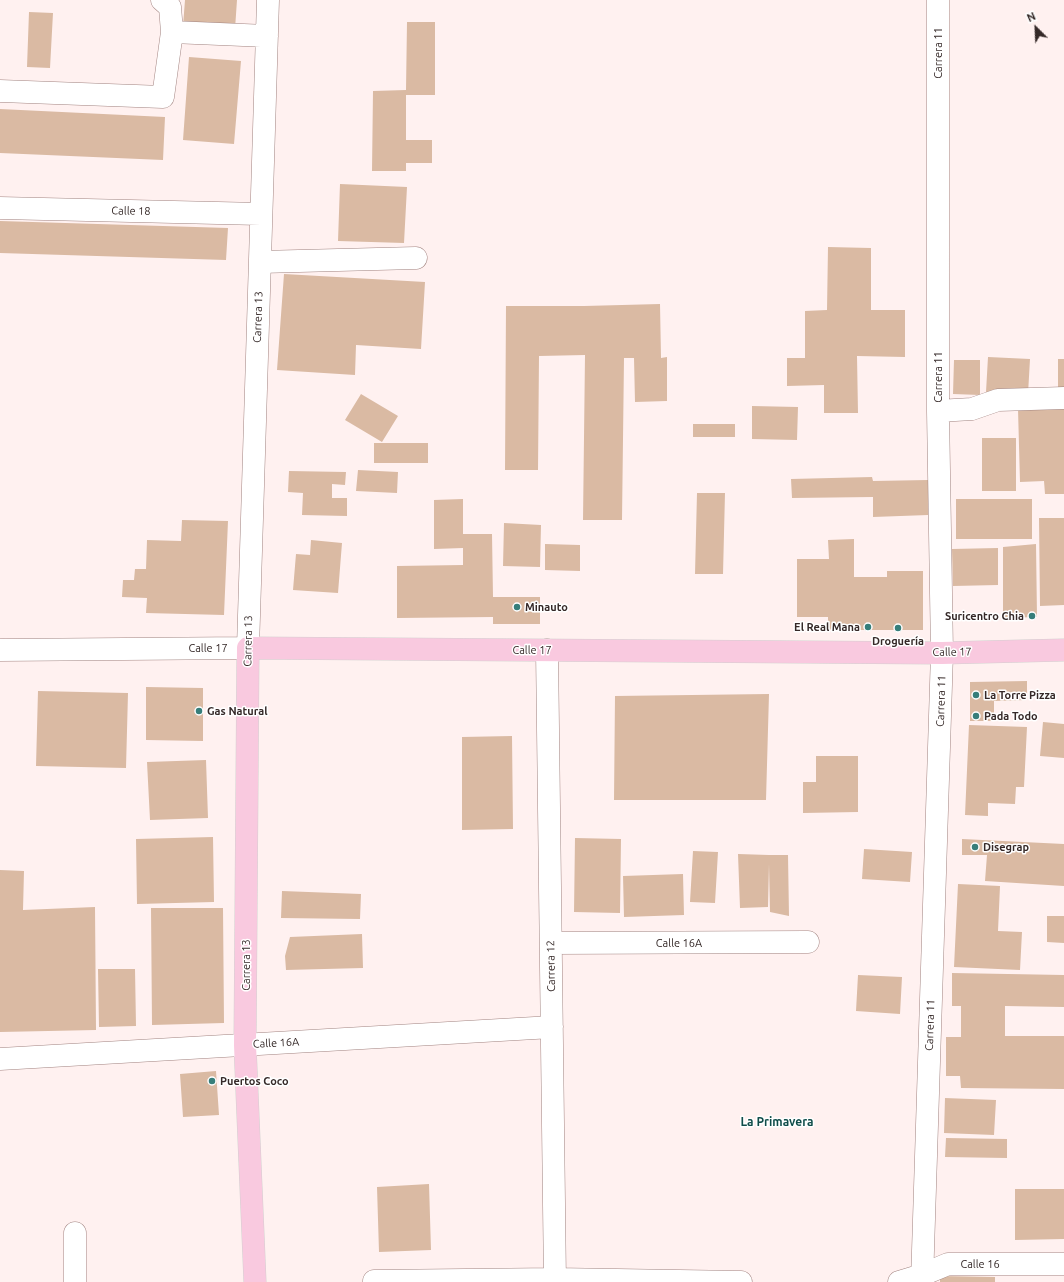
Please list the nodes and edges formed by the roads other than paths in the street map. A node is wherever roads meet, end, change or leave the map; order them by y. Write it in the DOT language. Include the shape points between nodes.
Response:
graph roads {
  1 [pos="162,0"];
  2 [pos="268,0"];
  3 [pos="938,0"];
  4 [pos="172,32"];
  5 [pos="267,36"];
  6 [pos="0,91"];
  7 [pos="0,208"];
  8 [pos="261,214"];
  9 [pos="416,258"];
  10 [pos="260,262"];
  11 [pos="1064,398"];
  12 [pos="938,411"];
  13 [pos="248,648"];
  14 [pos="0,650"];
  15 [pos="546,650"];
  16 [pos="1064,650"];
  17 [pos="942,652"];
  18 [pos="808,942"];
  19 [pos="551,943"];
  20 [pos="552,1027"];
  21 [pos="246,1045"];
  22 [pos="0,1059"];
  23 [pos="75,1233"];
  24 [pos="1064,1264"];
  25 [pos="922,1279"];
  26 [pos="374,1281"];
  27 [pos="555,1281"];
  28 [pos="75,1282"];
  29 [pos="255,1282"];
  30 [pos="741,1282"];
  31 [pos="899,1282"];
  1 -- 4 [label="street" via="170,8"];
  2 -- 5 [label="street, Carrera 13"];
  3 -- 12 [label="street, Carrera 11"];
  4 -- 5 [label="street"];
  4 -- 6 [label="street" via="163,97"];
  5 -- 8 [label="street, Carrera 13"];
  7 -- 8 [label="street, Calle 18"];
  8 -- 10 [label="street, Carrera 13"];
  9 -- 10 [label="street"];
  10 -- 13 [label="street, Carrera 13"];
  11 -- 12 [label="street" via="998,400 972,409"];
  12 -- 17 [label="street, Carrera 11"];
  13 -- 14 [label="street, Calle 17"];
  13 -- 15 [label="main road, Calle 17"];
  13 -- 21 [label="main road, Carrera 13"];
  15 -- 17 [label="main road, Calle 17"];
  15 -- 19 [label="street, Carrera 12"];
  16 -- 17 [label="main road, Calle 17"];
  17 -- 25 [label="street, Carrera 11"];
  18 -- 19 [label="street, Calle 16A"];
  19 -- 20 [label="street, Carrera 12"];
  20 -- 21 [label="street, Calle 16A"];
  20 -- 27 [label="street, Carrera 12"];
  21 -- 22 [label="street, Calle 16A"];
  21 -- 29 [label="main road, Carrera 13"];
  23 -- 28 [label="street"];
  24 -- 25 [label="street, Calle 16" via="948,1264"];
  25 -- 31 [label="street, Calle 16"];
  26 -- 27 [label="street"];
  27 -- 30 [label="street"];
}
